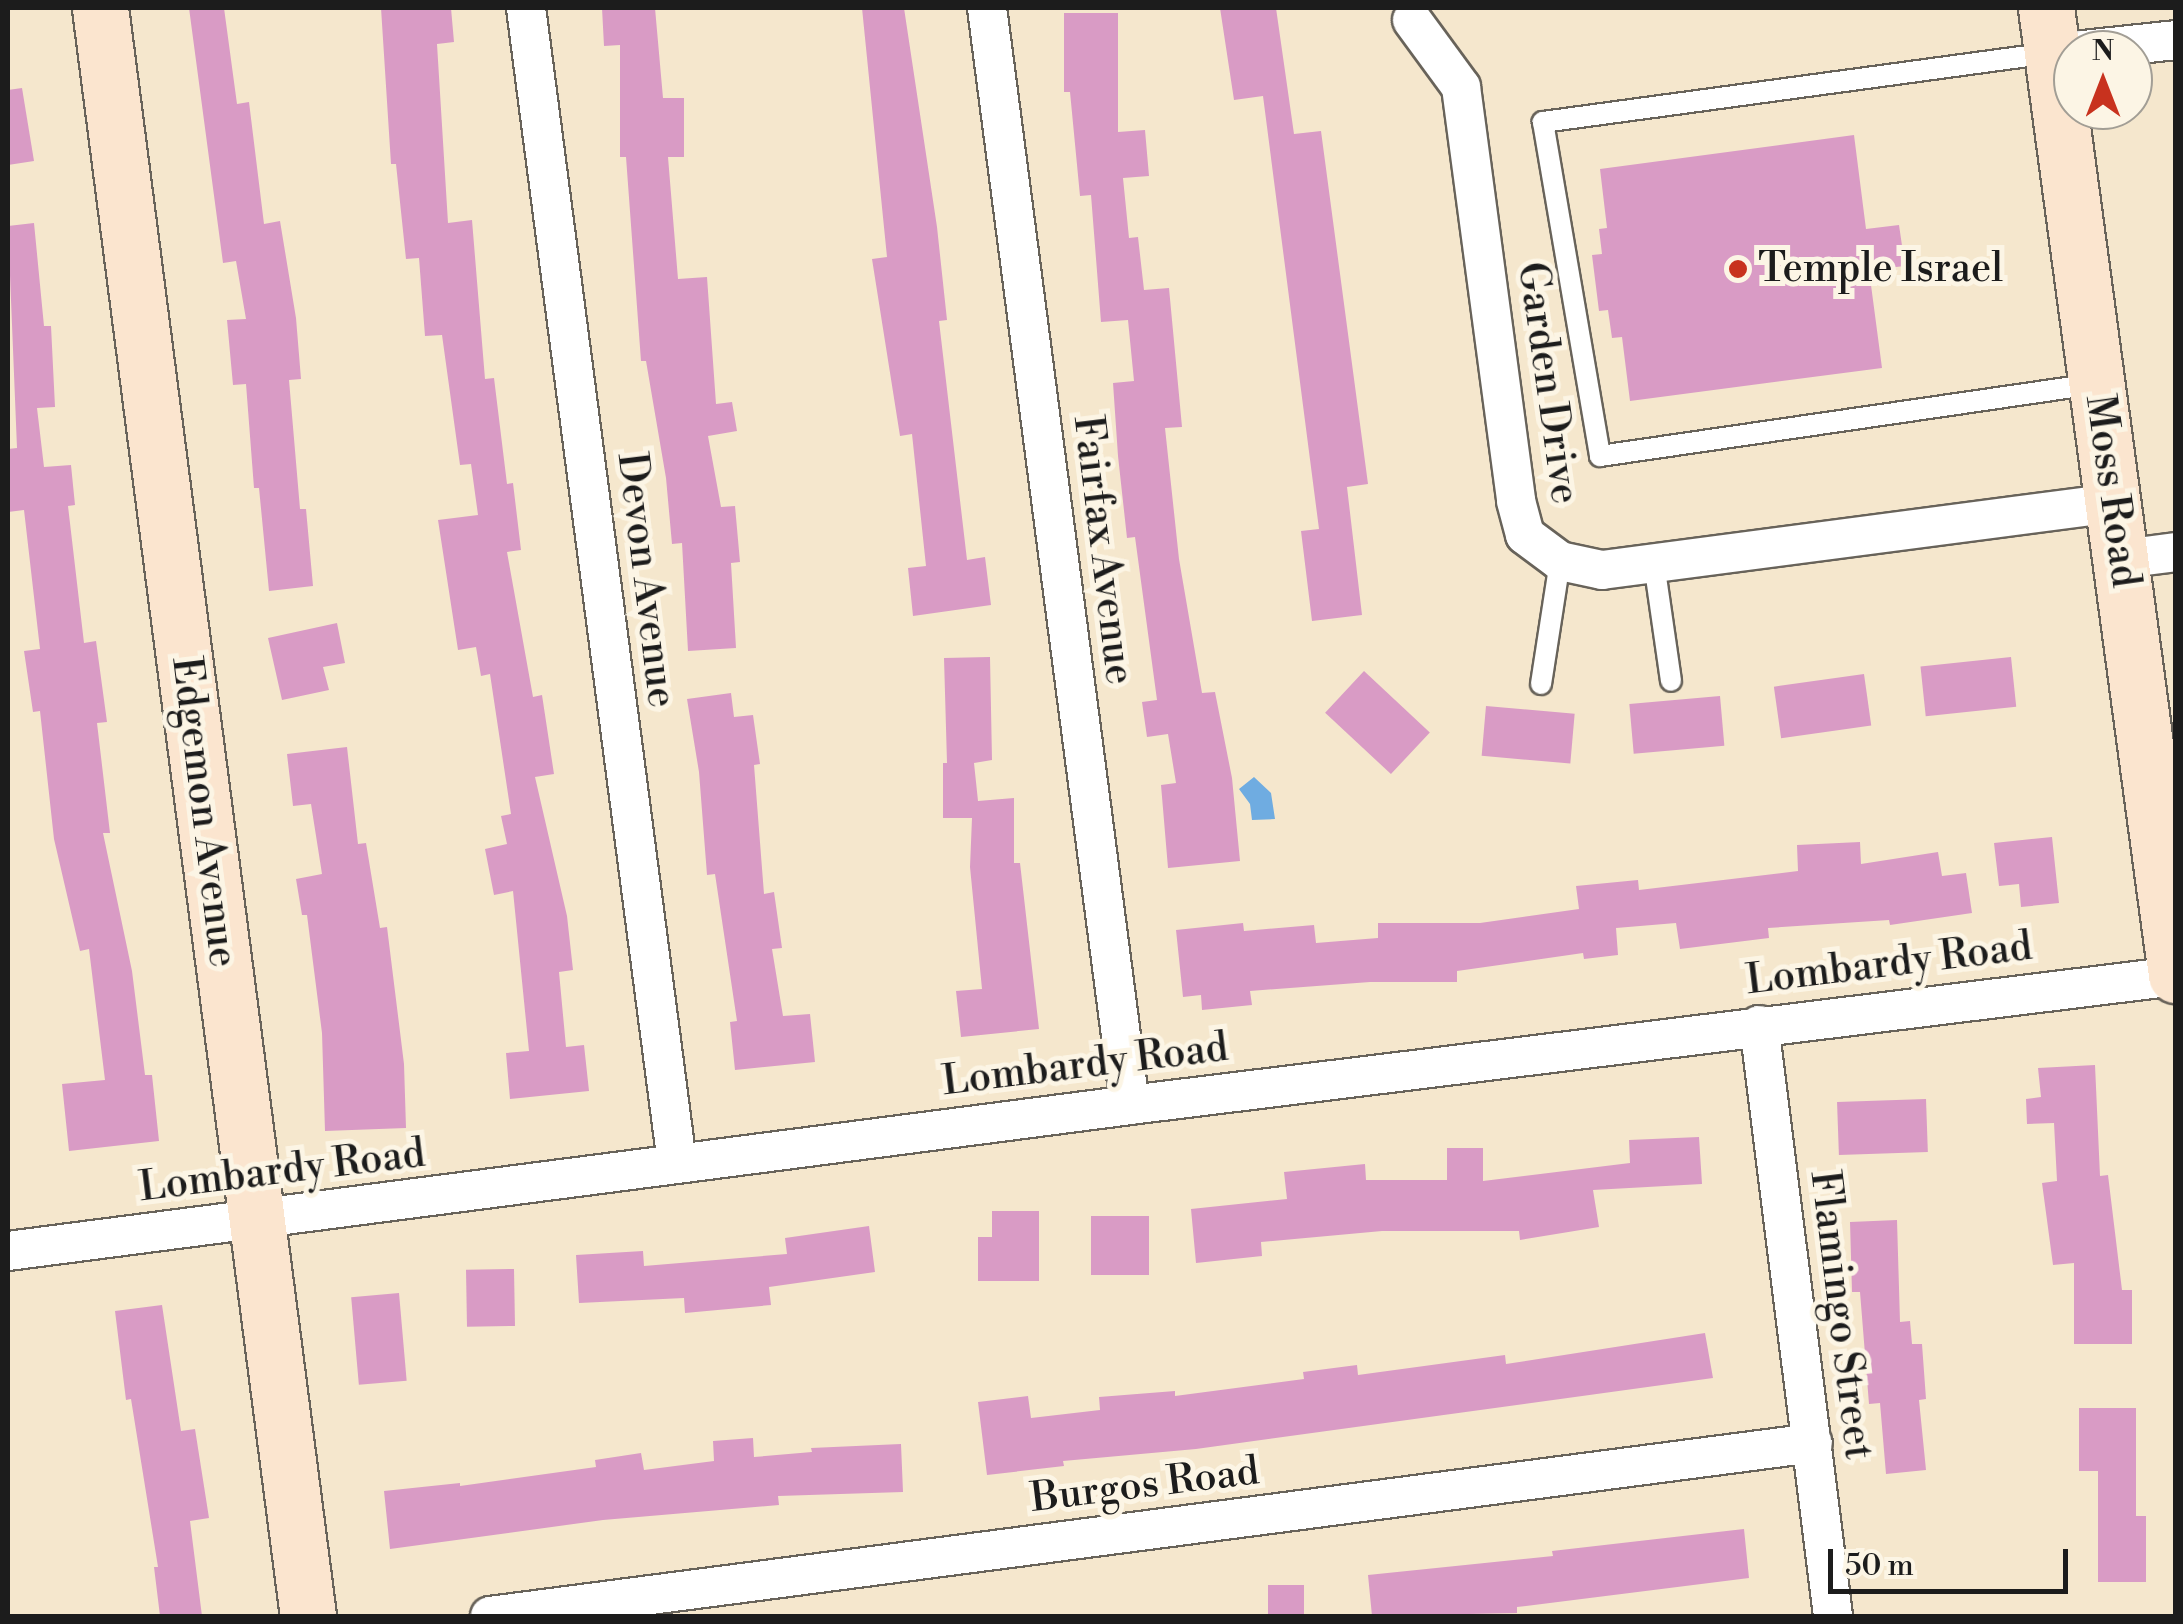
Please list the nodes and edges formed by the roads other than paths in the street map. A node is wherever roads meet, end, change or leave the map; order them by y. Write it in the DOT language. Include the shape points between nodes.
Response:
graph roads {
  1 [pos="100,8"];
  2 [pos="526,8"];
  3 [pos="987,8"];
  4 [pos="1412,20"];
  5 [pos="2053,42"];
  6 [pos="2073,130"];
  7 [pos="2097,383"];
  8 [pos="2113,503"];
  9 [pos="2176,552"];
  10 [pos="2122,559"];
  11 [pos="1560,561"];
  12 [pos="1654,564"];
  13 [pos="1671,681"];
  14 [pos="1541,684"];
  15 [pos="2176,975"];
  16 [pos="1759,1025"];
  17 [pos="1130,1104"];
  18 [pos="677,1163"];
  19 [pos="257,1220"];
  20 [pos="8,1251"];
  21 [pos="1813,1443"];
  22 [pos="308,1616"];
  23 [pos="490,1616"];
  24 [pos="1833,1616"];
  1 -- 19 [label="street, Edgemon Avenue"];
  2 -- 18 [label="street, Devon Avenue"];
  3 -- 17 [label="street, Fairfax Avenue"];
  4 -- 11 [label="street, Garden Drive" via="1460,88 1516,502 1525,535"];
  5 -- 7 [label="lane" via="1542,122 1600,456"];
  6 -- 7 [label="street, Moss Road"];
  7 -- 8 [label="street, Moss Road"];
  8 -- 10 [label="street, Moss Road"];
  8 -- 12 [label="street, Garden Drive"];
  9 -- 10 [label="street"];
  10 -- 15 [label="street, Moss Road"];
  11 -- 12 [label="street, Garden Drive" via="1602,570"];
  11 -- 14 [label="lane"];
  12 -- 13 [label="lane"];
  15 -- 16 [label="street, Lombardy Road"];
  16 -- 17 [label="street, Lombardy Road"];
  16 -- 21 [label="street, Flamingo Street"];
  17 -- 18 [label="street, Lombardy Road"];
  18 -- 19 [label="street, Lombardy Road"];
  19 -- 20 [label="street, Lombardy Road"];
  19 -- 22 [label="street, Edgemon Avenue"];
  21 -- 23 [label="street, Burgos Road"];
  21 -- 24 [label="street, Flamingo Street"];
}
